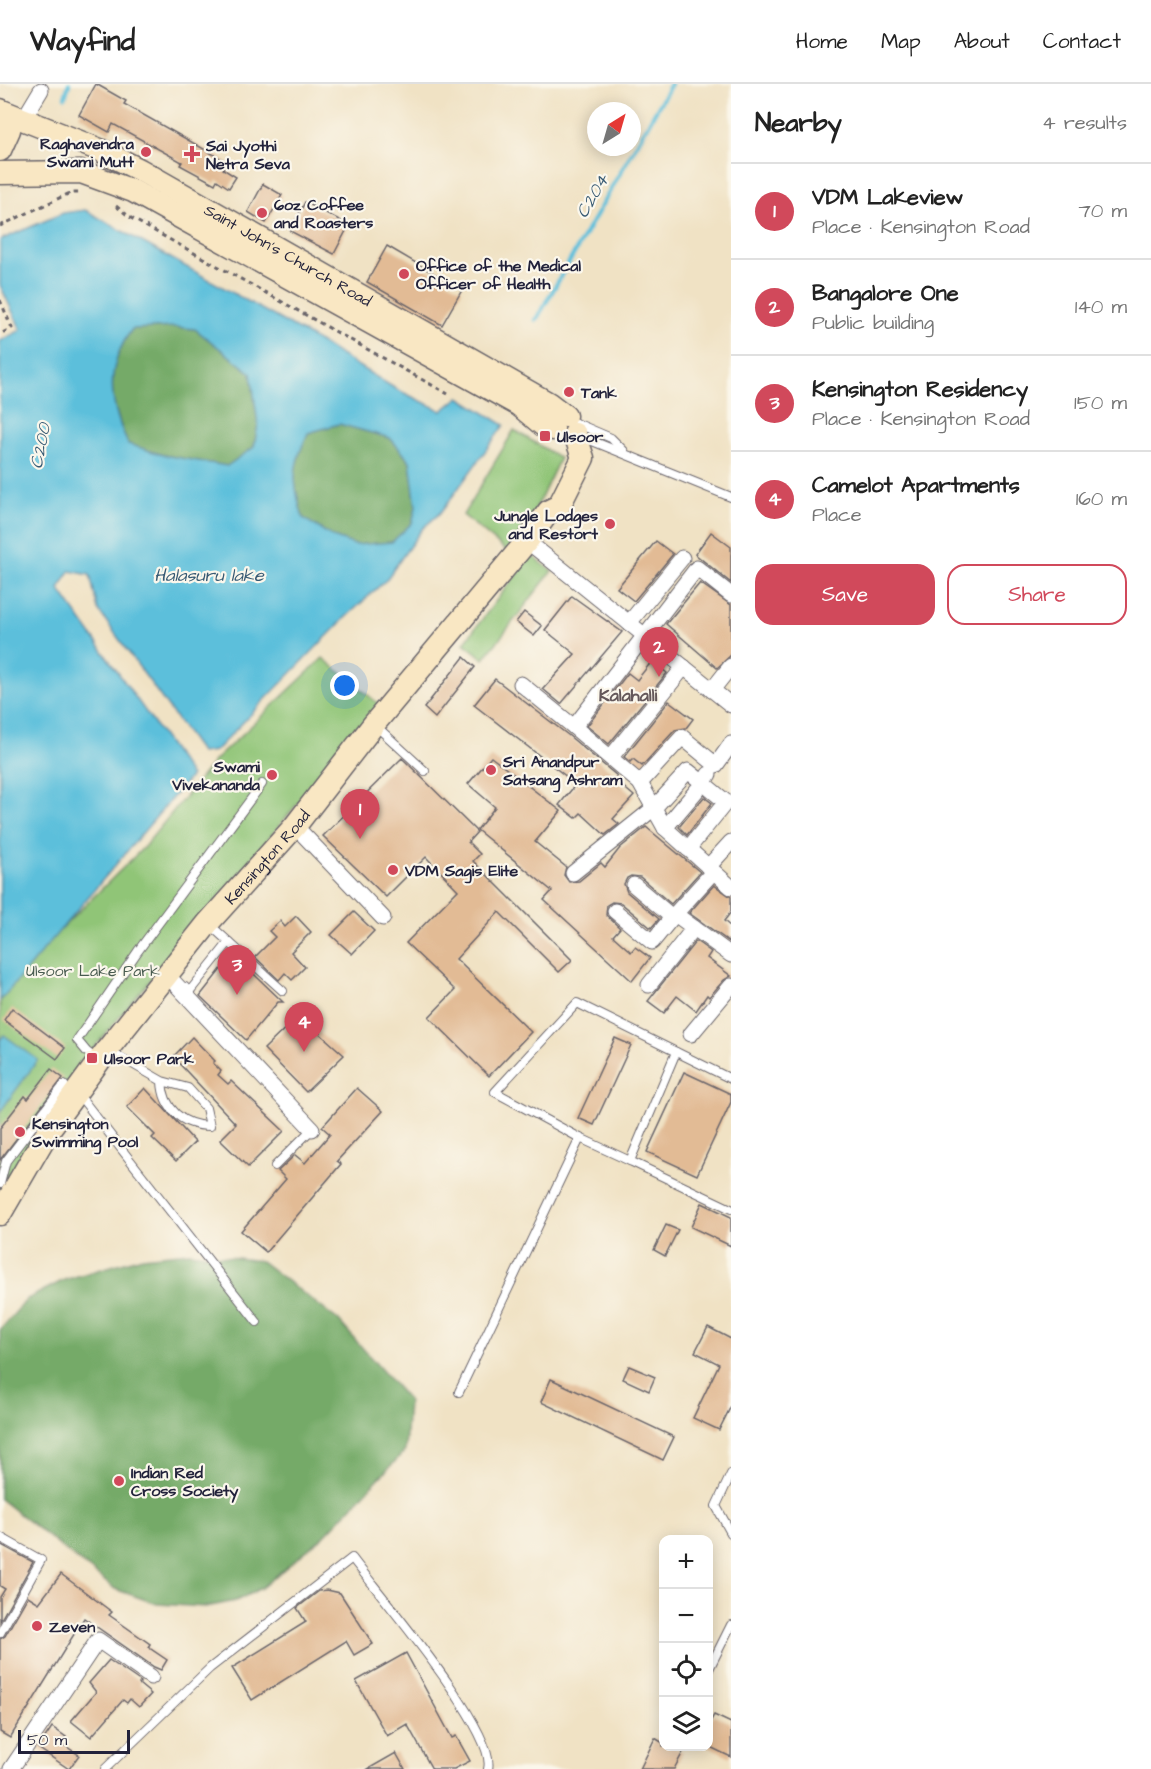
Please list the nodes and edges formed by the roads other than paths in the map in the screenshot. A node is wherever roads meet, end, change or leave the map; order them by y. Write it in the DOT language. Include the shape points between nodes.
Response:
graph roads {
  1 [pos="41,90"];
  2 [pos="1,111"];
  3 [pos="23,120"];
  4 [pos="0,150"];
  5 [pos="0,173"];
  6 [pos="568,429"];
  7 [pos="731,497"];
  8 [pos="528,541"];
  9 [pos="682,558"];
  10 [pos="731,595"];
  11 [pos="629,623"];
  12 [pos="644,635"];
  13 [pos="731,666"];
  14 [pos="684,667"];
  15 [pos="520,684"];
  16 [pos="712,690"];
  17 [pos="731,705"];
  18 [pos="374,724"];
  19 [pos="574,727"];
  20 [pos="731,744"];
  21 [pos="611,757"];
  22 [pos="716,765"];
  23 [pos="425,771"];
  24 [pos="640,783"];
  25 [pos="703,783"];
  26 [pos="262,784"];
  27 [pos="654,808"];
  28 [pos="295,826"];
  29 [pos="665,828"];
  30 [pos="731,842"];
  31 [pos="688,849"];
  32 [pos="711,870"];
  33 [pos="573,873"];
  34 [pos="634,885"];
  35 [pos="731,887"];
  36 [pos="615,911"];
  37 [pos="674,916"];
  38 [pos="383,918"];
  39 [pos="208,923"];
  40 [pos="694,928"];
  41 [pos="229,942"];
  42 [pos="731,955"];
  43 [pos="168,973"];
  44 [pos="649,985"];
  45 [pos="731,986"];
  46 [pos="283,991"];
  47 [pos="691,1034"];
  48 [pos="676,1052"];
  49 [pos="103,1055"];
  50 [pos="731,1079"];
  51 [pos="162,1080"];
  52 [pos="70,1088"];
  53 [pos="312,1129"];
  54 [pos="580,1138"];
  55 [pos="630,1161"];
  56 [pos="275,1166"];
  57 [pos="3,1195"];
  58 [pos="731,1209"];
  59 [pos="257,1322"];
  60 [pos="459,1392"];
  61 [pos="731,1474"];
  62 [pos="731,1533"];
  63 [pos="0,1536"];
  64 [pos="731,1624"];
  65 [pos="0,1633"];
  66 [pos="713,1661"];
  67 [pos="151,1677"];
  68 [pos="11,1769"];
  69 [pos="105,1769"];
  70 [pos="488,1769"];
  1 -- 3 [label="street"];
  2 -- 3 [label="main road, Saint John's Church Road"];
  2 -- 4 [label="main road" via="9,130"];
  3 -- 6 [label="main road, Saint John's Church Road" via="140,170 548,403"];
  5 -- 6 [label="main road" via="81,172 133,191 519,405 543,425"];
  6 -- 7 [label="lane" via="611,438 624,451"];
  6 -- 8 [label="main road, Kensington Road" via="583,458 559,506 549,511"];
  8 -- 11 [label="street"];
  8 -- 18 [label="main road, Kensington Road"];
  9 -- 11 [label="street"];
  10 -- 12 [label="street" via="697,568"];
  11 -- 12 [label="street"];
  12 -- 14 [label="street"];
  12 -- 19 [label="street"];
  13 -- 16 [label="street"];
  14 -- 16 [label="street"];
  14 -- 21 [label="street"];
  15 -- 19 [label="street"];
  16 -- 17 [label="street"];
  18 -- 23 [label="lane"];
  18 -- 28 [label="main road, Kensington Road"];
  19 -- 21 [label="street"];
  20 -- 22 [label="street"];
  21 -- 24 [label="street"];
  22 -- 24 [label="street" via="682,737"];
  22 -- 25 [label="street"];
  24 -- 27 [label="street"];
  25 -- 27 [label="street" via="688,771"];
  25 -- 29 [label="street"];
  25 -- 31 [label="street" via="726,802"];
  26 -- 49 [label="lane" via="77,1040 87,1052"];
  27 -- 29 [label="street"];
  27 -- 33 [label="street"];
  28 -- 38 [label="street"];
  28 -- 39 [label="main road, Kensington Road"];
  29 -- 31 [label="street"];
  30 -- 32 [label="street"];
  31 -- 32 [label="street"];
  32 -- 35 [label="street"];
  32 -- 37 [label="street"];
  34 -- 37 [label="street"];
  36 -- 37 [label="street" via="652,942"];
  37 -- 40 [label="street"];
  39 -- 41 [label="lane"];
  39 -- 43 [label="main road, Kensington Road"];
  40 -- 42 [label="street"];
  40 -- 44 [label="street"];
  41 -- 43 [label="lane" via="189,992"];
  41 -- 46 [label="lane"];
  43 -- 49 [label="main road, Kensington Road"];
  43 -- 53 [label="street"];
  45 -- 47 [label="street"];
  48 -- 50 [label="lane"];
  48 -- 54 [label="lane" via="577,1003 495,1092"];
  48 -- 55 [label="lane"];
  49 -- 51 [label="lane"];
  49 -- 52 [label="main road, Kensington Road"];
  51 -- 51 [label="lane" via="180,1084 195,1094 206,1108 210,1126 194,1125 173,1112 164,1097"];
  52 -- 57 [label="main road, Kensington Road" via="50,1128"];
  52 -- 59 [label="lane"];
  53 -- 56 [label="lane"];
  54 -- 55 [label="lane"];
  54 -- 60 [label="lane"];
  55 -- 58 [label="lane"];
  61 -- 62 [label="lane" via="716,1506"];
  63 -- 65 [label="lane" via="41,1560"];
  64 -- 66 [label="lane"];
  67 -- 68 [label="street" via="98,1640"];
  69 -- 70 [label="lane" via="210,1668 352,1558 466,1708 482,1736"];
}
